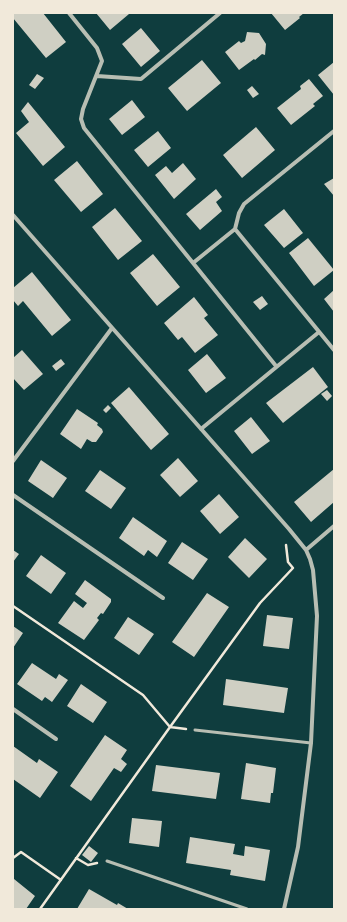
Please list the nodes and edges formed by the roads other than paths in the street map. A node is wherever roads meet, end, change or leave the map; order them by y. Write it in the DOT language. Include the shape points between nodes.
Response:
graph roads {
  1 [pos="68,13"];
  2 [pos="220,13"];
  3 [pos="97,76"];
  4 [pos="334,131"];
  5 [pos="13,215"];
  6 [pos="235,229"];
  7 [pos="193,263"];
  8 [pos="112,328"];
  9 [pos="319,332"];
  10 [pos="334,350"];
  11 [pos="276,366"];
  12 [pos="201,429"];
  13 [pos="13,461"];
  14 [pos="13,494"];
  15 [pos="334,526"];
  16 [pos="306,550"];
  17 [pos="163,598"];
  18 [pos="13,709"];
  19 [pos="195,730"];
  20 [pos="56,739"];
  21 [pos="311,743"];
  22 [pos="107,861"];
  23 [pos="247,909"];
  24 [pos="284,909"];
  1 -- 3 [label="street" via="100,54 102,61"];
  2 -- 3 [label="street" via="141,79"];
  3 -- 7 [label="street" via="83,109 84,128"];
  4 -- 6 [label="street" via="244,204"];
  5 -- 8 [label="street"];
  6 -- 7 [label="street"];
  6 -- 9 [label="street"];
  7 -- 11 [label="street"];
  8 -- 12 [label="street"];
  8 -- 13 [label="street"];
  9 -- 10 [label="street"];
  9 -- 11 [label="street"];
  11 -- 12 [label="street"];
  12 -- 16 [label="street"];
  14 -- 17 [label="street"];
  15 -- 16 [label="street"];
  16 -- 21 [label="street" via="313,570 317,616"];
  18 -- 20 [label="street"];
  19 -- 21 [label="lane"];
  21 -- 24 [label="street" via="298,847"];
  22 -- 23 [label="lane"];
}
